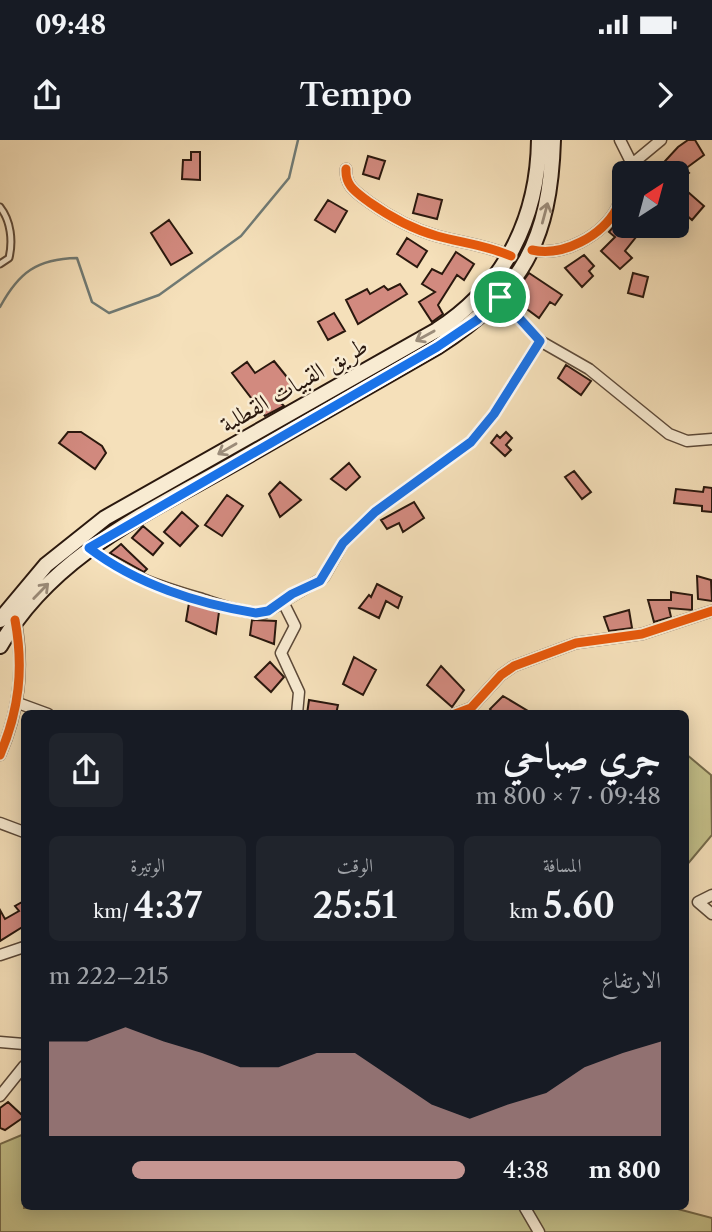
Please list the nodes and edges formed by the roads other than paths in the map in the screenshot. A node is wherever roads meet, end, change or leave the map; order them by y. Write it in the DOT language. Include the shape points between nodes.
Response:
graph roads {
  1 [pos="539,140"];
  2 [pos="553,140"];
  3 [pos="620,140"];
  4 [pos="661,140"];
  5 [pos="627,161"];
  6 [pos="639,161"];
  7 [pos="346,169"];
  8 [pos="0,207"];
  9 [pos="612,214"];
  10 [pos="532,250"];
  11 [pos="510,256"];
  12 [pos="0,264"];
  13 [pos="500,297"];
  14 [pos="458,325"];
  15 [pos="540,341"];
  16 [pos="712,439"];
  17 [pos="89,548"];
  18 [pos="283,602"];
  19 [pos="712,611"];
  20 [pos="0,620"];
  21 [pos="15,621"];
  22 [pos="0,646"];
  23 [pos="18,703"];
  24 [pos="37,710"];
  25 [pos="297,710"];
  26 [pos="466,710"];
  27 [pos="0,755"];
  28 [pos="0,823"];
  29 [pos="21,831"];
  30 [pos="712,895"];
  31 [pos="712,914"];
  32 [pos="21,948"];
  33 [pos="0,955"];
  34 [pos="0,1042"];
  35 [pos="21,1044"];
  36 [pos="21,1070"];
  37 [pos="0,1096"];
  38 [pos="526,1210"];
  39 [pos="539,1232"];
  1 -- 11 [label="main road, طريق القبيات القطلبة" via="534,190"];
  10 -- 2 [label="main road, one-way" via="548,203"];
  3 -- 5 [label="street"];
  4 -- 6 [label="street"];
  7 -- 11 [label="street" via="345,178 352,189 388,215 437,236 491,247"];
  8 -- 12 [label="lane" via="7,218 11,246 9,258"];
  9 -- 10 [label="street" via="599,228 561,251"];
  10 -- 13 [label="main road"];
  11 -- 14 [label="main road, طريق القبيات القطلبة"];
  13 -- 14 [label="main road"];
  13 -- 15 [label="street"];
  14 -- 17 [label="main road"];
  14 -- 20 [label="main road, طريق القبيات القطلبة, one-way" via="105,518 46,565"];
  15 -- 16 [label="street" via="589,369 669,433 687,441"];
  15 -- 18 [label="street" via="471,442 375,512 343,543 324,577"];
  17 -- 18 [label="street" via="150,584 220,605 264,613"];
  21 -- 17 [label="main road, one-way" via="41,590"];
  18 -- 25 [label="street" via="295,626 281,653 299,692"];
  19 -- 26 [label="street" via="630,637 576,643 514,666"];
  21 -- 22 [label="main road"];
  21 -- 23 [label="street" via="21,658"];
  23 -- 24 [label="street"];
  23 -- 27 [label="street"];
  28 -- 29 [label="street"];
  30 -- 31 [label="street" via="698,902"];
  32 -- 33 [label="street"];
  34 -- 35 [label="street"];
  36 -- 37 [label="street"];
  38 -- 39 [label="street"];
}
